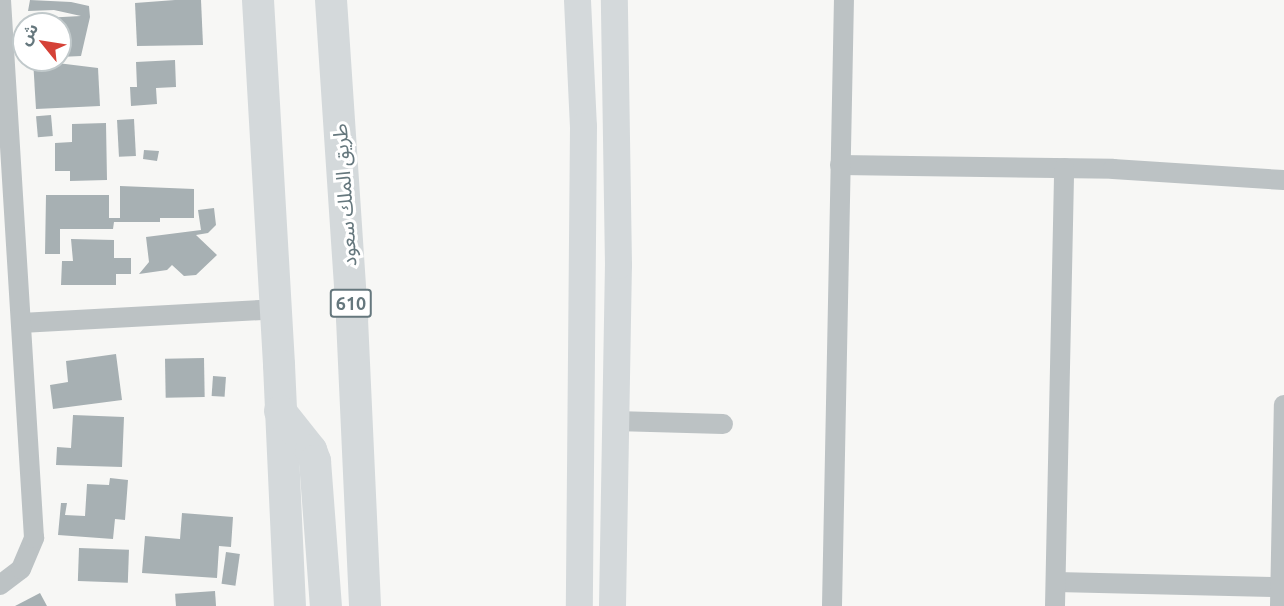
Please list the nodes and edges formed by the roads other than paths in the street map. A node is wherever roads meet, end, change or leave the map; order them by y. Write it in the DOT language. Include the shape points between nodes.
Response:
graph roads {
  1 [pos="1,0"];
  2 [pos="258,0"];
  3 [pos="331,0"];
  4 [pos="577,0"];
  5 [pos="614,0"];
  6 [pos="844,0"];
  7 [pos="5,164"];
  8 [pos="840,165"];
  9 [pos="1064,168"];
  10 [pos="1284,180"];
  11 [pos="276,309"];
  12 [pos="21,323"];
  13 [pos="1284,405"];
  14 [pos="1284,410"];
  15 [pos="280,411"];
  16 [pos="615,421"];
  17 [pos="723,424"];
  18 [pos="1056,582"];
  19 [pos="0,585"];
  20 [pos="1281,597"];
  21 [pos="290,606"];
  22 [pos="326,606"];
  23 [pos="365,606"];
  24 [pos="579,606"];
  25 [pos="612,606"];
  26 [pos="832,606"];
  27 [pos="1055,606"];
  1 -- 7 [label="street"];
  2 -- 11 [label="main road"];
  3 -- 23 [label="main road, طريق الملك سعود / 610" via="352,319"];
  4 -- 24 [label="main road" via="583,126"];
  5 -- 16 [label="main road" via="618,265"];
  6 -- 8 [label="street"];
  7 -- 12 [label="street"];
  8 -- 9 [label="street"];
  8 -- 26 [label="street"];
  9 -- 10 [label="street"];
  9 -- 18 [label="street"];
  11 -- 12 [label="street"];
  11 -- 15 [label="main road"];
  12 -- 19 [label="street" via="34,538 21,568"];
  13 -- 14 [label="street"];
  14 -- 20 [label="street"];
  15 -- 21 [label="main road"];
  15 -- 22 [label="main road" via="311,450 315,461"];
  16 -- 17 [label="street"];
  16 -- 25 [label="main road"];
  18 -- 20 [label="street"];
  18 -- 27 [label="street"];
}
